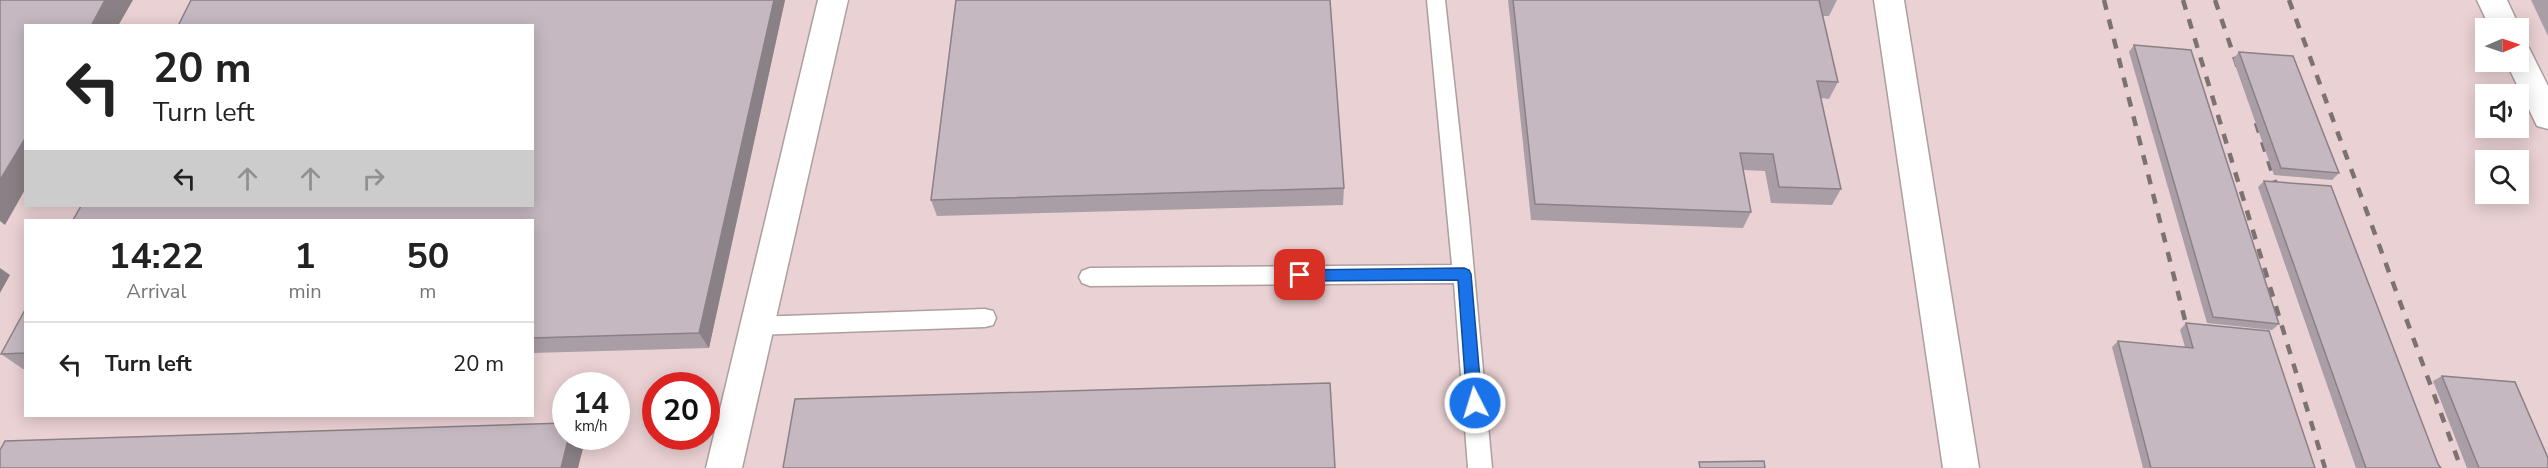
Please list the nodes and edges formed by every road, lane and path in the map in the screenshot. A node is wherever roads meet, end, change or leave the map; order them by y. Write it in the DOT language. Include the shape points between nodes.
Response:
graph roads {
  1 [pos="833,0"];
  2 [pos="1436,0"];
  3 [pos="1889,0"];
  4 [pos="2492,0"];
  5 [pos="2500,18"];
  6 [pos="2526,72"];
  7 [pos="2548,117"];
  8 [pos="1464,274"];
  9 [pos="1090,277"];
  10 [pos="985,318"];
  11 [pos="756,326"];
  12 [pos="723,468"];
  13 [pos="1480,468"];
  14 [pos="1961,468"];
  1 -- 11 [label="street"];
  2 -- 8 [label="lane"];
  3 -- 14 [label="street"];
  4 -- 5 [label="street"];
  6 -- 7 [label="street"];
  8 -- 9 [label="lane"];
  8 -- 13 [label="lane"];
  10 -- 11 [label="lane"];
  11 -- 12 [label="street"];
}
